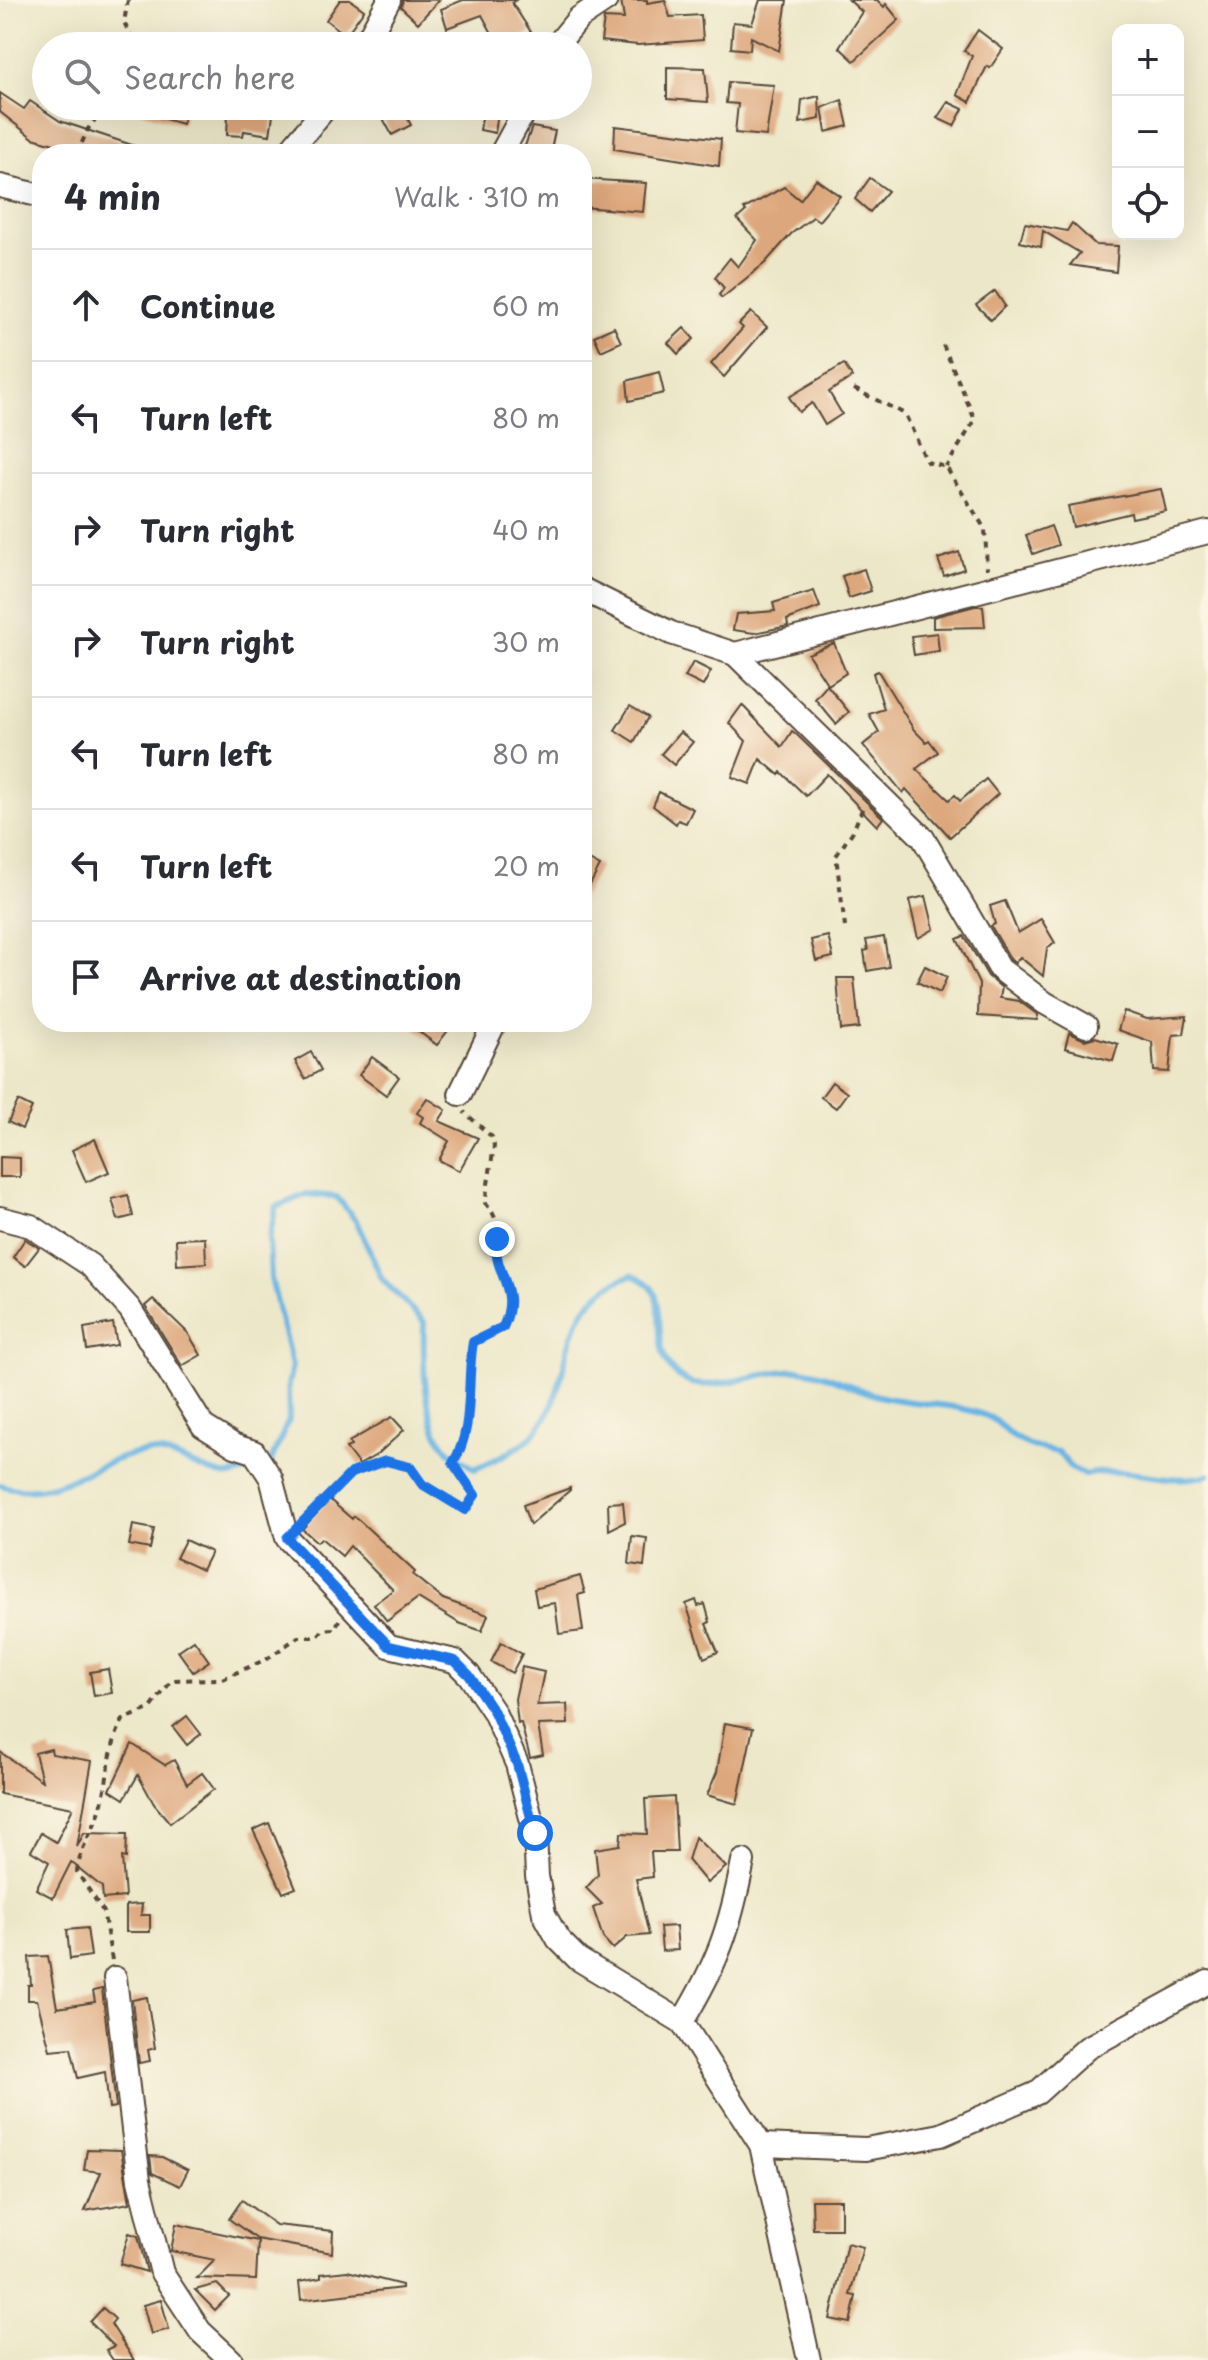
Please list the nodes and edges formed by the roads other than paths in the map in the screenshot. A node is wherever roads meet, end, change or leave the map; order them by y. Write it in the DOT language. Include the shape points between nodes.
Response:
graph roads {
  1 [pos="389,0"];
  2 [pos="606,0"];
  3 [pos="372,32"];
  4 [pos="568,32"];
  5 [pos="315,120"];
  6 [pos="519,120"];
  7 [pos="295,144"];
  8 [pos="506,144"];
  9 [pos="0,186"];
  10 [pos="32,194"];
  11 [pos="1208,532"];
  12 [pos="592,594"];
  13 [pos="735,654"];
  14 [pos="1086,1026"];
  15 [pos="490,1032"];
  16 [pos="460,1094"];
  17 [pos="0,1218"];
  18 [pos="743,1861"];
  19 [pos="115,1978"];
  20 [pos="1208,1982"];
  21 [pos="682,2022"];
  22 [pos="761,2145"];
  23 [pos="231,2360"];
  24 [pos="809,2360"];
  1 -- 3 [label="street"];
  2 -- 4 [label="street"];
  5 -- 7 [label="street"];
  6 -- 8 [label="street"];
  9 -- 10 [label="street"];
  11 -- 13 [label="street"];
  12 -- 13 [label="street" via="671,633"];
  13 -- 14 [label="street" via="923,838 1000,969"];
  15 -- 16 [label="street"];
  17 -- 21 [label="street" via="31,1226 90,1265 130,1309 203,1426 254,1452 271,1478 287,1538 389,1646 455,1661 469,1675 494,1712 517,1764 535,1833 544,1914 558,1939 578,1959"];
  18 -- 21 [label="street" via="728,1931"];
  19 -- 23 [label="street" via="139,2180 162,2273 200,2331"];
  20 -- 22 [label="street" via="1087,2048 1037,2093 941,2135 866,2149"];
  21 -- 22 [label="street"];
  22 -- 24 [label="street"];
}
